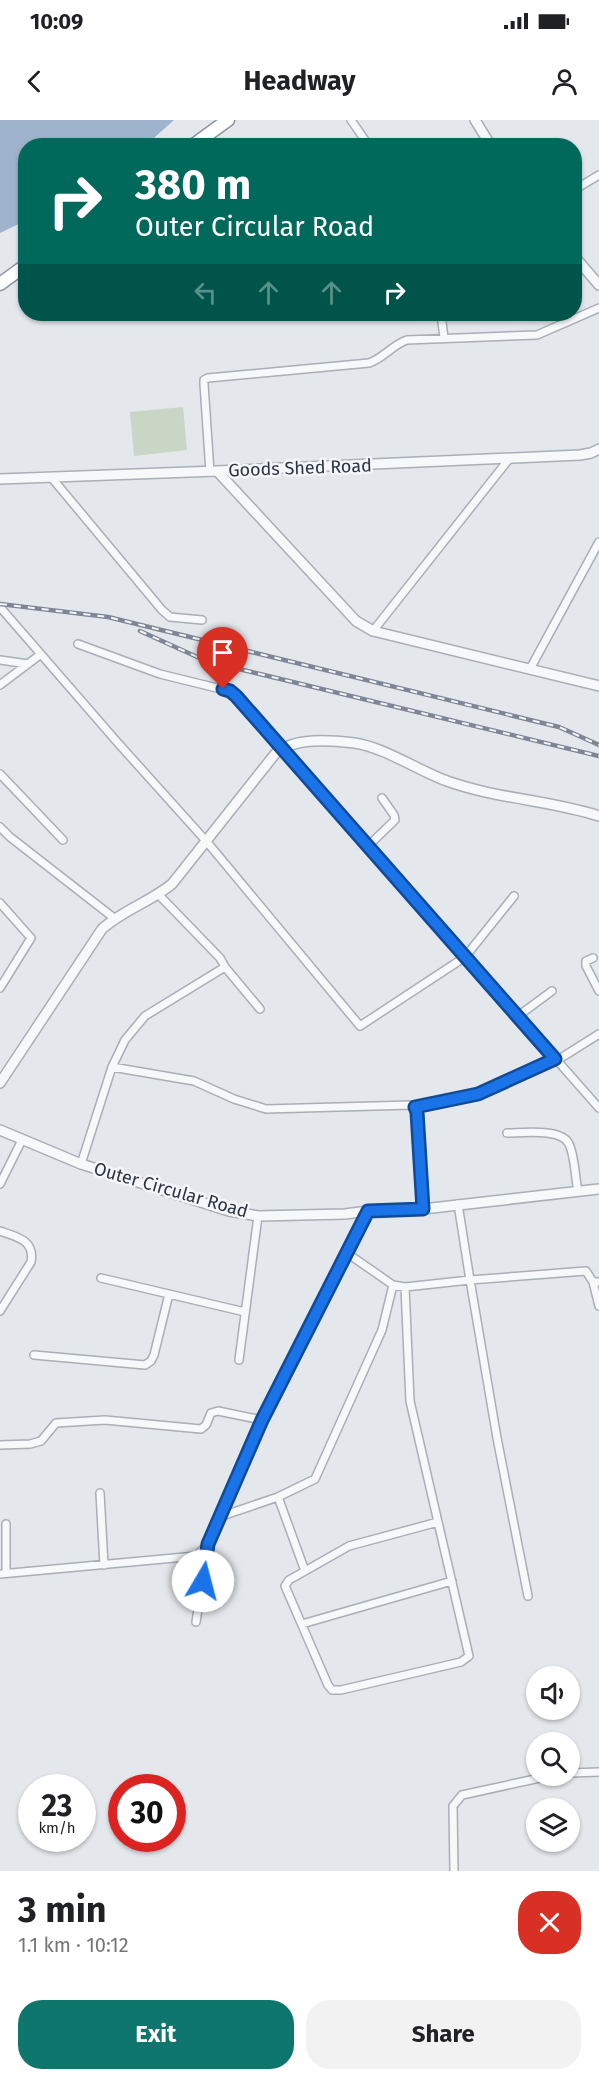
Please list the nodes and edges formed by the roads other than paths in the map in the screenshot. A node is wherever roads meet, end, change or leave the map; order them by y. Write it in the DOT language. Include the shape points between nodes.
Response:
graph roads {
  1 [pos="228,120"];
  2 [pos="351,120"];
  3 [pos="475,120"];
  4 [pos="203,138"];
  5 [pos="363,138"];
  6 [pos="486,138"];
  7 [pos="599,175"];
  8 [pos="582,185"];
  9 [pos="582,265"];
  10 [pos="18,271"];
  11 [pos="0,284"];
  12 [pos="599,285"];
  13 [pos="599,308"];
  14 [pos="582,317"];
  15 [pos="442,321"];
  16 [pos="572,321"];
  17 [pos="444,338"];
  18 [pos="599,449"];
  19 [pos="509,459"];
  20 [pos="214,472"];
  21 [pos="51,477"];
  22 [pos="0,478"];
  23 [pos="599,542"];
  24 [pos="0,607"];
  25 [pos="202,620"];
  26 [pos="373,631"];
  27 [pos="78,644"];
  28 [pos="41,654"];
  29 [pos="0,660"];
  30 [pos="28,664"];
  31 [pos="530,669"];
  32 [pos="0,685"];
  33 [pos="599,686"];
  34 [pos="282,748"];
  35 [pos="0,774"];
  36 [pos="382,798"];
  37 [pos="599,816"];
  38 [pos="0,827"];
  39 [pos="63,840"];
  40 [pos="207,842"];
  41 [pos="368,846"];
  42 [pos="159,895"];
  43 [pos="514,896"];
  44 [pos="1,905"];
  45 [pos="114,918"];
  46 [pos="465,957"];
  47 [pos="593,958"];
  48 [pos="225,967"];
  49 [pos="0,988"];
  50 [pos="552,991"];
  51 [pos="599,991"];
  52 [pos="260,1009"];
  53 [pos="518,1016"];
  54 [pos="599,1034"];
  55 [pos="556,1060"];
  56 [pos="112,1067"];
  57 [pos="0,1083"];
  58 [pos="415,1107"];
  59 [pos="599,1108"];
  60 [pos="0,1130"];
  61 [pos="507,1133"];
  62 [pos="22,1140"];
  63 [pos="81,1164"];
  64 [pos="0,1184"];
  65 [pos="599,1189"];
  66 [pos="578,1191"];
  67 [pos="458,1204"];
  68 [pos="423,1209"];
  69 [pos="368,1211"];
  70 [pos="258,1216"];
  71 [pos="0,1231"];
  72 [pos="347,1253"];
  73 [pos="101,1278"];
  74 [pos="470,1280"];
  75 [pos="596,1282"];
  76 [pos="393,1285"];
  77 [pos="405,1287"];
  78 [pos="169,1294"];
  79 [pos="599,1306"];
  80 [pos="0,1311"];
  81 [pos="245,1311"];
  82 [pos="33,1355"];
  83 [pos="239,1360"];
  84 [pos="262,1420"];
  85 [pos="0,1444"];
  86 [pos="100,1493"];
  87 [pos="278,1497"];
  88 [pos="219,1517"];
  89 [pos="438,1522"];
  90 [pos="6,1524"];
  91 [pos="208,1544"];
  92 [pos="104,1565"];
  93 [pos="305,1571"];
  94 [pos="3,1573"];
  95 [pos="452,1581"];
  96 [pos="528,1596"];
  97 [pos="196,1622"];
  98 [pos="302,1624"];
  99 [pos="599,1772"];
  100 [pos="580,1773"];
  101 [pos="526,1781"];
  102 [pos="454,1871"];
  1 -- 4 [label="highway"];
  2 -- 5 [label="street"];
  3 -- 6 [label="street"];
  7 -- 8 [label="street"];
  9 -- 12 [label="street"];
  10 -- 11 [label="highway"];
  13 -- 14 [label="street"];
  15 -- 17 [label="street"];
  16 -- 17 [label="street" via="537,335"];
  17 -- 20 [label="street" via="407,340 369,363 204,380"];
  18 -- 19 [label="street, Goods Shed Road" via="580,456"];
  19 -- 20 [label="street, Goods Shed Road"];
  19 -- 26 [label="street"];
  20 -- 21 [label="street, Goods Shed Road"];
  20 -- 26 [label="street" via="356,621"];
  21 -- 22 [label="street, Goods Shed Road"];
  21 -- 25 [label="street" via="162,610 170,617"];
  23 -- 31 [label="street"];
  24 -- 28 [label="street"];
  26 -- 31 [label="street"];
  27 -- 34 [label="street" via="160,674 230,691"];
  28 -- 30 [label="street"];
  28 -- 40 [label="street"];
  29 -- 30 [label="street"];
  30 -- 32 [label="street"];
  31 -- 33 [label="street"];
  34 -- 37 [label="street" via="318,742 355,743 448,781"];
  34 -- 40 [label="street"];
  34 -- 41 [label="street"];
  35 -- 39 [label="street"];
  36 -- 41 [label="street" via="395,820"];
  38 -- 45 [label="street"];
  40 -- 42 [label="street"];
  40 -- 46 [label="street" via="360,1026"];
  41 -- 46 [label="street"];
  42 -- 45 [label="street"];
  42 -- 48 [label="street"];
  43 -- 46 [label="street"];
  44 -- 49 [label="street" via="31,938"];
  45 -- 57 [label="street" via="102,929"];
  46 -- 53 [label="street"];
  47 -- 51 [label="street" via="586,961 586,966"];
  48 -- 52 [label="street"];
  48 -- 56 [label="street" via="145,1016 125,1040"];
  50 -- 53 [label="street"];
  53 -- 55 [label="street"];
  54 -- 55 [label="street"];
  55 -- 58 [label="street" via="478,1094"];
  55 -- 59 [label="street"];
  56 -- 58 [label="street" via="194,1081 266,1109"];
  56 -- 63 [label="street"];
  58 -- 68 [label="street"];
  60 -- 62 [label="street, Outer Circular Road"];
  61 -- 66 [label="street" via="556,1133 564,1137 569,1143"];
  62 -- 63 [label="street, Outer Circular Road"];
  62 -- 64 [label="street"];
  63 -- 70 [label="street, Outer Circular Road" via="229,1211"];
  65 -- 66 [label="street, Outer Circular Road"];
  66 -- 67 [label="street, Outer Circular Road"];
  67 -- 68 [label="street, Outer Circular Road"];
  67 -- 74 [label="street"];
  68 -- 69 [label="street, Outer Circular Road"];
  69 -- 70 [label="street, Outer Circular Road"];
  69 -- 72 [label="street"];
  70 -- 81 [label="street"];
  71 -- 80 [label="street" via="25,1240 32,1255"];
  72 -- 76 [label="street"];
  72 -- 84 [label="street"];
  73 -- 78 [label="street"];
  74 -- 75 [label="street" via="586,1271"];
  74 -- 77 [label="street"];
  74 -- 96 [label="street"];
  75 -- 79 [label="street"];
  76 -- 77 [label="street"];
  76 -- 87 [label="street" via="382,1330 315,1479"];
  77 -- 89 [label="street" via="410,1401"];
  78 -- 81 [label="street"];
  78 -- 82 [label="street" via="154,1356 146,1365"];
  81 -- 83 [label="street"];
  84 -- 85 [label="street" via="218,1411 211,1413 201,1429 105,1420 56,1423 41,1441"];
  84 -- 88 [label="street"];
  86 -- 92 [label="street"];
  87 -- 88 [label="street"];
  87 -- 93 [label="street"];
  88 -- 91 [label="street"];
  89 -- 93 [label="street" via="349,1546"];
  89 -- 95 [label="street"];
  90 -- 94 [label="street"];
  91 -- 92 [label="street" via="196,1556"];
  91 -- 97 [label="street"];
  92 -- 94 [label="street"];
  93 -- 98 [label="street" via="285,1586"];
  95 -- 98 [label="street"];
  95 -- 98 [label="street" via="469,1656 461,1662 332,1690"];
  99 -- 100 [label="street"];
  101 -- 102 [label="street" via="462,1795 453,1806"];
}
